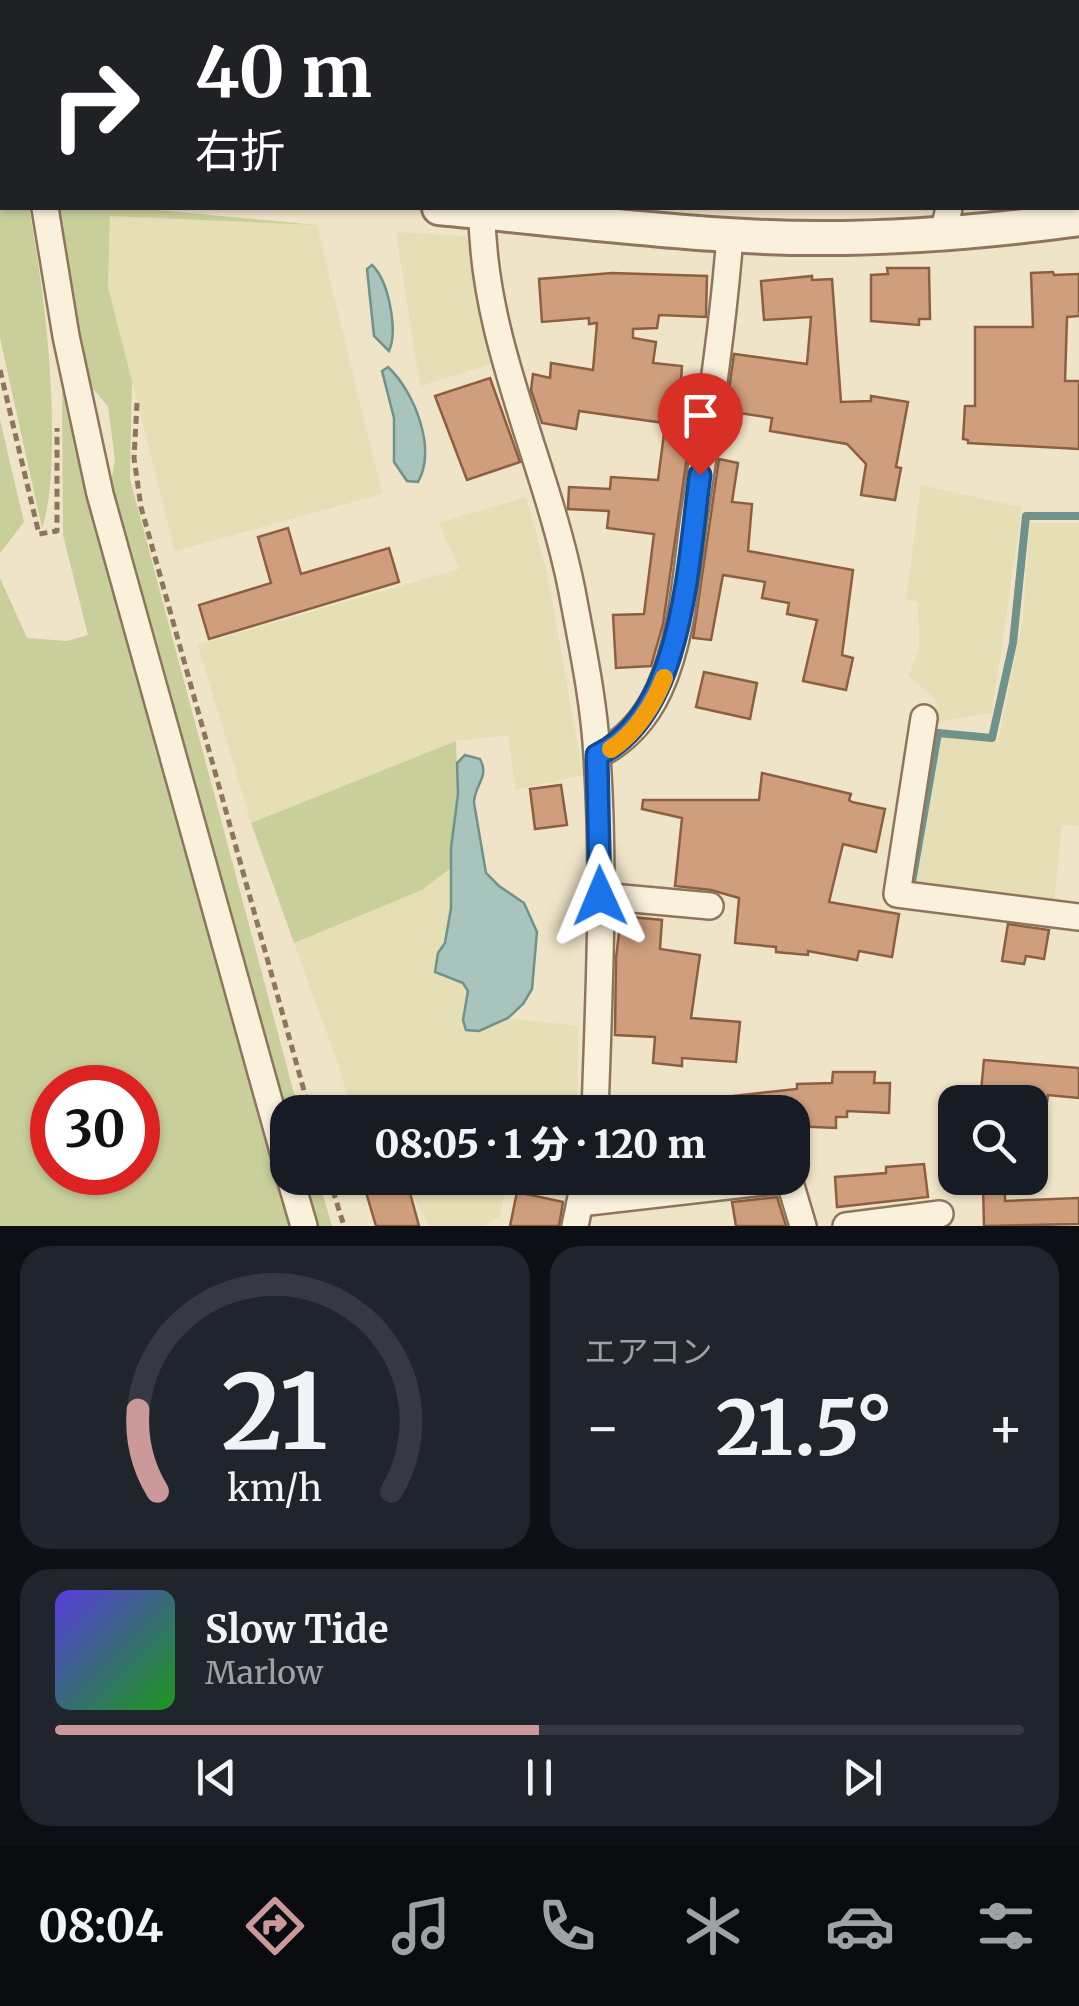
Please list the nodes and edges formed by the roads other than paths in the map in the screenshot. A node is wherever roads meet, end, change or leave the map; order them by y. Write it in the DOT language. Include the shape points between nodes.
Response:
graph roads {
  1 [pos="45,210"];
  2 [pos="482,210"];
  3 [pos="584,215"];
  4 [pos="1079,219"];
  5 [pos="946,221"];
  6 [pos="730,235"];
  7 [pos="924,718"];
  8 [pos="597,755"];
  9 [pos="600,896"];
  10 [pos="710,906"];
  11 [pos="1079,917"];
  12 [pos="595,1095"];
  13 [pos="270,1105"];
  14 [pos="295,1195"];
  15 [pos="580,1202"];
  16 [pos="940,1214"];
  17 [pos="304,1226"];
  18 [pos="803,1226"];
  19 [pos="846,1226"];
  1 -- 13 [label="street" via="100,494"];
  2 -- 3 [label="street"];
  2 -- 8 [label="street" via="496,323 571,586"];
  3 -- 6 [label="street"];
  4 -- 5 [label="street"];
  5 -- 6 [label="street" via="844,238"];
  6 -- 8 [label="street" via="674,649 659,692 632,731"];
  7 -- 11 [label="street" via="897,894"];
  8 -- 9 [label="street"];
  9 -- 10 [label="street"];
  9 -- 12 [label="street"];
  14 -- 17 [label="street"];
  15 -- 18 [label="street" via="790,1179"];
  16 -- 19 [label="street"];
}
